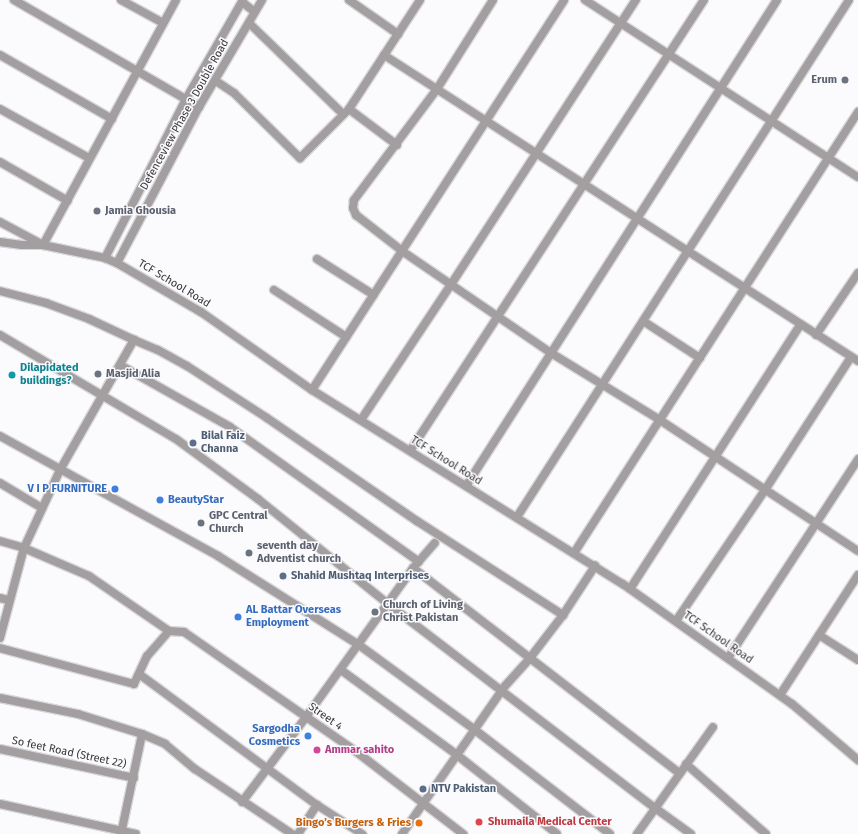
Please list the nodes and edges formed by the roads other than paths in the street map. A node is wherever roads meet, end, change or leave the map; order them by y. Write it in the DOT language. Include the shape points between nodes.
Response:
graph roads {
  1 [pos="14,0"];
  2 [pos="121,0"];
  3 [pos="176,0"];
  4 [pos="262,0"];
  5 [pos="349,0"];
  6 [pos="420,0"];
  7 [pos="493,0"];
  8 [pos="564,0"];
  9 [pos="585,0"];
  10 [pos="636,0"];
  11 [pos="704,0"];
  12 [pos="777,0"];
  13 [pos="849,0"];
  14 [pos="243,1"];
  15 [pos="29,3"];
  16 [pos="255,12"];
  17 [pos="163,23"];
  18 [pos="249,23"];
  19 [pos="621,23"];
  20 [pos="398,34"];
  21 [pos="668,54"];
  22 [pos="0,55"];
  23 [pos="384,55"];
  24 [pos="136,71"];
  25 [pos="216,80"];
  26 [pos="720,88"];
  27 [pos="437,89"];
  28 [pos="186,99"];
  29 [pos="200,107"];
  30 [pos="0,109"];
  31 [pos="346,112"];
  32 [pos="858,112"];
  33 [pos="112,119"];
  34 [pos="486,121"];
  35 [pos="772,121"];
  36 [pos="396,145"];
  37 [pos="536,153"];
  38 [pos="828,157"];
  39 [pos="89,158"];
  40 [pos="0,162"];
  41 [pos="858,177"];
  42 [pos="584,184"];
  43 [pos="68,201"];
  44 [pos="637,218"];
  45 [pos="0,222"];
  46 [pos="0,242"];
  47 [pos="43,245"];
  48 [pos="402,251"];
  49 [pos="688,252"];
  50 [pos="105,258"];
  51 [pos="317,260"];
  52 [pos="117,263"];
  53 [pos="858,273"];
  54 [pos="452,284"];
  55 [pos="745,288"];
  56 [pos="274,290"];
  57 [pos="0,291"];
  58 [pos="374,295"];
  59 [pos="498,316"];
  60 [pos="644,321"];
  61 [pos="801,324"];
  62 [pos="816,334"];
  63 [pos="0,335"];
  64 [pos="346,337"];
  65 [pos="134,340"];
  66 [pos="551,353"];
  67 [pos="700,358"];
  68 [pos="854,359"];
  69 [pos="120,365"];
  70 [pos="603,385"];
  71 [pos="312,390"];
  72 [pos="102,397"];
  73 [pos="361,420"];
  74 [pos="660,420"];
  75 [pos="0,436"];
  76 [pos="410,451"];
  77 [pos="715,458"];
  78 [pos="858,459"];
  79 [pos="60,470"];
  80 [pos="0,483"];
  81 [pos="466,486"];
  82 [pos="765,490"];
  83 [pos="42,508"];
  84 [pos="517,518"];
  85 [pos="816,524"];
  86 [pos="0,540"];
  87 [pos="435,543"];
  88 [pos="24,548"];
  89 [pos="858,551"];
  90 [pos="574,553"];
  91 [pos="416,565"];
  92 [pos="595,566"];
  93 [pos="857,580"];
  94 [pos="630,589"];
  95 [pos="0,598"];
  96 [pos="9,600"];
  97 [pos="388,604"];
  98 [pos="563,615"];
  99 [pos="676,621"];
  100 [pos="169,630"];
  101 [pos="819,635"];
  102 [pos="0,638"];
  103 [pos="359,645"];
  104 [pos="0,648"];
  105 [pos="530,658"];
  106 [pos="728,658"];
  107 [pos="858,660"];
  108 [pos="341,670"];
  109 [pos="139,674"];
  110 [pos="502,690"];
  111 [pos="780,695"];
  112 [pos="0,698"];
  113 [pos="306,717"];
  114 [pos="713,727"];
  115 [pos="475,730"];
  116 [pos="142,734"];
  117 [pos="0,749"];
  118 [pos="457,755"];
  119 [pos="858,760"];
  120 [pos="686,764"];
  121 [pos="268,768"];
  122 [pos="679,773"];
  123 [pos="134,778"];
  124 [pos="242,802"];
  125 [pos="0,804"];
  126 [pos="317,804"];
  127 [pos="423,804"];
  128 [pos="655,808"];
  129 [pos="121,832"];
  130 [pos="136,834"];
  131 [pos="292,834"];
  132 [pos="298,834"];
  133 [pos="362,834"];
  134 [pos="402,834"];
  135 [pos="463,834"];
  136 [pos="557,834"];
  137 [pos="610,834"];
  138 [pos="637,834"];
  139 [pos="691,834"];
  140 [pos="766,834"];
  1 -- 15 [label="street"];
  2 -- 17 [label="street"];
  3 -- 17 [label="street"];
  4 -- 16 [label="street, Defenceview Phase 3 Double Road"];
  5 -- 20 [label="street"];
  6 -- 20 [label="street"];
  7 -- 27 [label="street"];
  8 -- 34 [label="street"];
  9 -- 19 [label="street"];
  10 -- 19 [label="street"];
  11 -- 21 [label="street"];
  12 -- 26 [label="street"];
  13 -- 35 [label="street"];
  14 -- 16 [label="street"];
  14 -- 28 [label="street"];
  15 -- 24 [label="street"];
  16 -- 18 [label="street, Defenceview Phase 3 Double Road"];
  17 -- 24 [label="street"];
  18 -- 25 [label="street, Defenceview Phase 3 Double Road"];
  18 -- 31 [label="street"];
  19 -- 21 [label="street"];
  19 -- 37 [label="street"];
  20 -- 23 [label="street"];
  21 -- 26 [label="street"];
  21 -- 42 [label="street"];
  22 -- 33 [label="street"];
  23 -- 27 [label="street"];
  23 -- 31 [label="street"];
  24 -- 28 [label="street"];
  24 -- 33 [label="street"];
  25 -- 29 [label="street, Defenceview Phase 3 Double Road"];
  25 -- 31 [label="street" via="234,93 300,158"];
  26 -- 35 [label="street"];
  26 -- 44 [label="street"];
  27 -- 34 [label="street"];
  27 -- 36 [label="street"];
  28 -- 29 [label="street"];
  28 -- 50 [label="street"];
  29 -- 52 [label="street, Defenceview Phase 3 Double Road"];
  30 -- 39 [label="street"];
  31 -- 36 [label="street"];
  32 -- 38 [label="street"];
  33 -- 39 [label="street"];
  34 -- 37 [label="street"];
  34 -- 48 [label="street"];
  35 -- 38 [label="street"];
  35 -- 49 [label="street"];
  36 -- 48 [label="street" via="354,200 353,208 356,215"];
  37 -- 42 [label="street"];
  37 -- 54 [label="street"];
  38 -- 41 [label="street"];
  38 -- 55 [label="street"];
  39 -- 43 [label="street"];
  40 -- 43 [label="street"];
  42 -- 44 [label="street"];
  42 -- 59 [label="street"];
  43 -- 47 [label="street"];
  44 -- 49 [label="street"];
  44 -- 66 [label="street"];
  45 -- 47 [label="street, TCF School Road"];
  46 -- 47 [label="street"];
  47 -- 50 [label="street, TCF School Road"];
  48 -- 54 [label="street"];
  48 -- 58 [label="street"];
  49 -- 55 [label="street"];
  49 -- 60 [label="street"];
  50 -- 52 [label="street, TCF School Road"];
  51 -- 58 [label="street"];
  52 -- 71 [label="street, TCF School Road" via="201,312"];
  53 -- 62 [label="street"];
  54 -- 59 [label="street"];
  54 -- 73 [label="street"];
  55 -- 61 [label="street"];
  55 -- 67 [label="street"];
  56 -- 64 [label="street"];
  57 -- 65 [label="street" via="46,303"];
  58 -- 64 [label="street"];
  59 -- 66 [label="street"];
  59 -- 76 [label="street"];
  60 -- 67 [label="street"];
  60 -- 70 [label="street"];
  61 -- 62 [label="street"];
  61 -- 77 [label="street"];
  62 -- 68 [label="street"];
  63 -- 72 [label="street"];
  64 -- 71 [label="street"];
  65 -- 69 [label="street"];
  65 -- 98 [label="street" via="187,366 417,521"];
  66 -- 70 [label="street"];
  66 -- 81 [label="street"];
  67 -- 74 [label="street"];
  68 -- 82 [label="street"];
  69 -- 72 [label="street"];
  69 -- 91 [label="street" via="230,427"];
  70 -- 74 [label="street"];
  70 -- 84 [label="street"];
  71 -- 73 [label="street, TCF School Road"];
  72 -- 79 [label="street"];
  72 -- 97 [label="street" via="176,439 252,494"];
  73 -- 76 [label="street, TCF School Road"];
  74 -- 77 [label="street"];
  74 -- 90 [label="street"];
  75 -- 79 [label="street"];
  76 -- 81 [label="street, TCF School Road"];
  77 -- 82 [label="street"];
  77 -- 94 [label="street"];
  78 -- 85 [label="street"];
  79 -- 83 [label="street"];
  79 -- 103 [label="street" via="218,556"];
  80 -- 83 [label="street"];
  81 -- 84 [label="street, TCF School Road"];
  82 -- 85 [label="street"];
  82 -- 99 [label="street"];
  83 -- 88 [label="street"];
  84 -- 90 [label="street, TCF School Road"];
  85 -- 89 [label="street"];
  85 -- 106 [label="street"];
  86 -- 88 [label="street, Street 4"];
  87 -- 91 [label="street"];
  88 -- 96 [label="street"];
  88 -- 100 [label="street, Street 4" via="89,576"];
  90 -- 92 [label="street, TCF School Road"];
  91 -- 97 [label="street"];
  91 -- 105 [label="street"];
  92 -- 94 [label="street, TCF School Road"];
  92 -- 98 [label="street"];
  93 -- 101 [label="street"];
  94 -- 99 [label="street, TCF School Road"];
  95 -- 96 [label="street"];
  96 -- 102 [label="street"];
  97 -- 103 [label="street"];
  97 -- 110 [label="street"];
  98 -- 105 [label="street"];
  99 -- 106 [label="street, TCF School Road"];
  100 -- 109 [label="street" via="147,656"];
  100 -- 113 [label="street, Street 4" via="184,632"];
  101 -- 107 [label="street"];
  101 -- 111 [label="street"];
  103 -- 108 [label="street"];
  103 -- 115 [label="street"];
  104 -- 109 [label="street" via="134,684"];
  105 -- 110 [label="street"];
  105 -- 122 [label="street"];
  106 -- 111 [label="street, TCF School Road"];
  108 -- 113 [label="street"];
  108 -- 118 [label="street"];
  109 -- 121 [label="street"];
  110 -- 115 [label="street"];
  110 -- 128 [label="street"];
  111 -- 119 [label="street, TCF School Road"];
  112 -- 116 [label="street" via="78,714"];
  113 -- 121 [label="street"];
  113 -- 127 [label="street, Street 4" via="354,750"];
  114 -- 120 [label="street"];
  115 -- 118 [label="street"];
  115 -- 137 [label="street"];
  116 -- 123 [label="street"];
  116 -- 124 [label="street" via="165,744"];
  117 -- 123 [label="street, So feet Road (Street 22)"];
  118 -- 127 [label="street"];
  118 -- 136 [label="street"];
  120 -- 122 [label="street"];
  120 -- 140 [label="street"];
  121 -- 124 [label="street"];
  121 -- 126 [label="street"];
  122 -- 128 [label="street"];
  123 -- 129 [label="street"];
  124 -- 131 [label="street"];
  125 -- 129 [label="street"];
  126 -- 132 [label="street"];
  126 -- 133 [label="street"];
  127 -- 134 [label="street"];
  127 -- 135 [label="street, Street 4"];
  128 -- 138 [label="street"];
  128 -- 139 [label="street"];
  129 -- 130 [label="street"];
}
